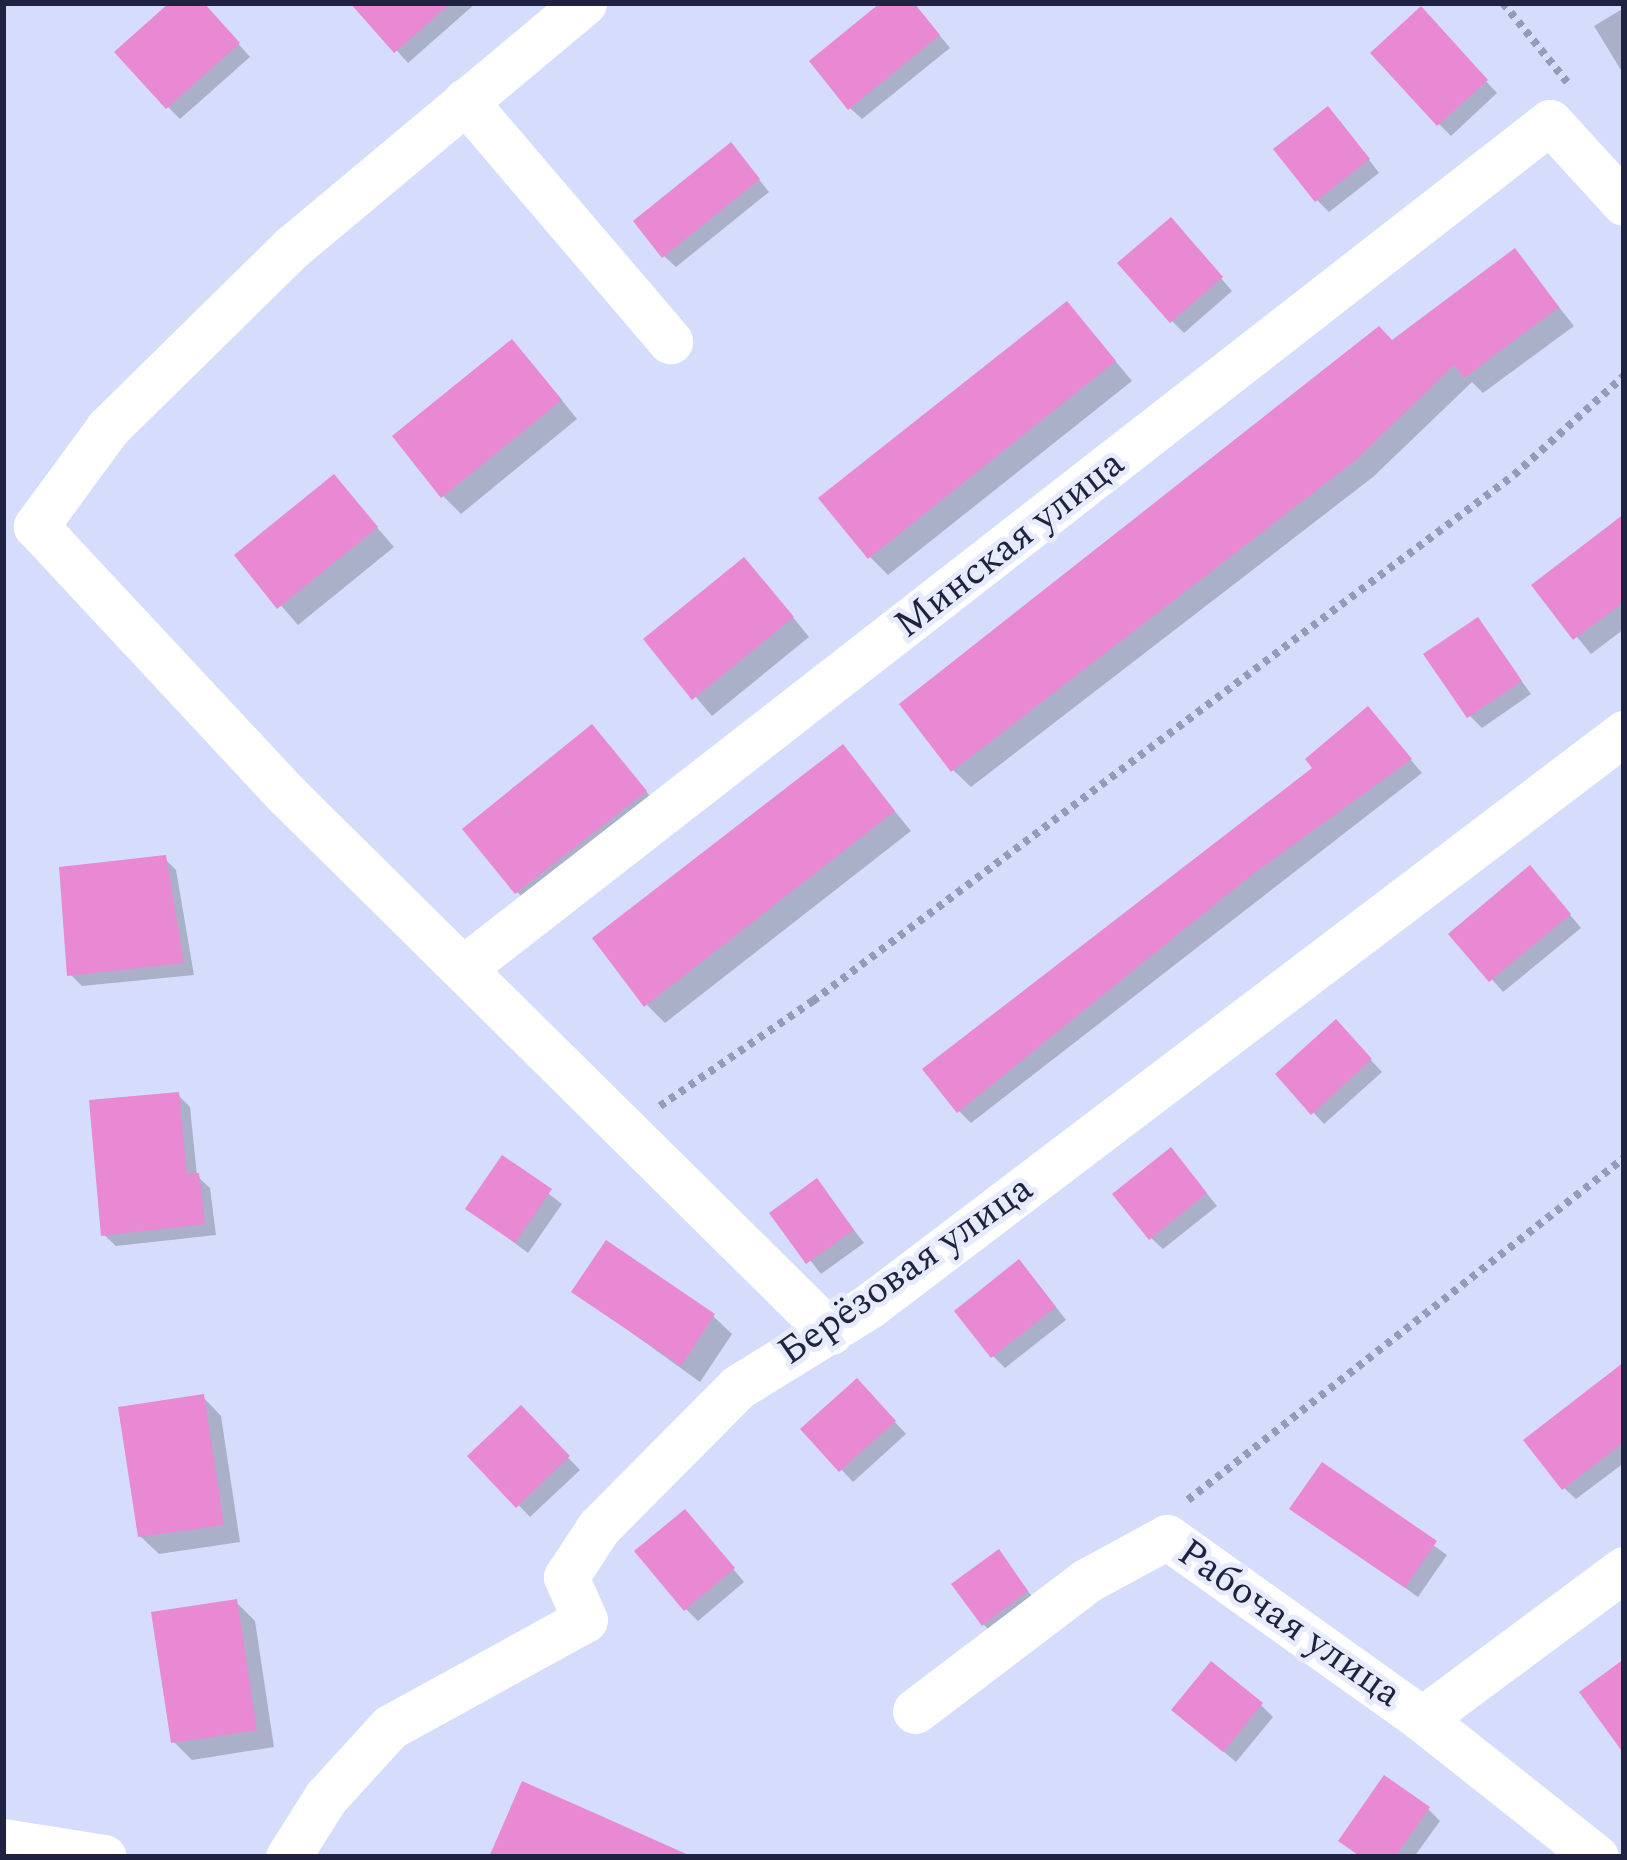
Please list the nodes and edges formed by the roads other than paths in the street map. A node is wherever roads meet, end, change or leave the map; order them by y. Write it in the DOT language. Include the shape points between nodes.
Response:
graph roads {
  1 [pos="584,3"];
  2 [pos="465,101"];
  3 [pos="1624,203"];
  4 [pos="670,341"];
  5 [pos="1624,733"];
  6 [pos="466,964"];
  7 [pos="830,1332"];
  8 [pos="1624,1569"];
  9 [pos="915,1711"];
  10 [pos="1422,1719"];
  11 [pos="3,1841"];
  12 [pos="104,1857"];
  13 [pos="288,1857"];
  14 [pos="1596,1857"];
  1 -- 2 [label="street"];
  2 -- 4 [label="street"];
  2 -- 6 [label="street" via="292,246 108,428 36,526 287,795"];
  3 -- 6 [label="street, Минская улица" via="1550,122"];
  5 -- 7 [label="street, Берёзовая улица"];
  6 -- 7 [label="street"];
  7 -- 13 [label="street, Берёзовая улица" via="738,1387 599,1527 566,1577 585,1620 390,1727 326,1797"];
  8 -- 10 [label="street"];
  9 -- 10 [label="street, Рабочая улица" via="1086,1581 1167,1537"];
  10 -- 14 [label="street, Рабочая улица"];
  11 -- 12 [label="street"];
}
